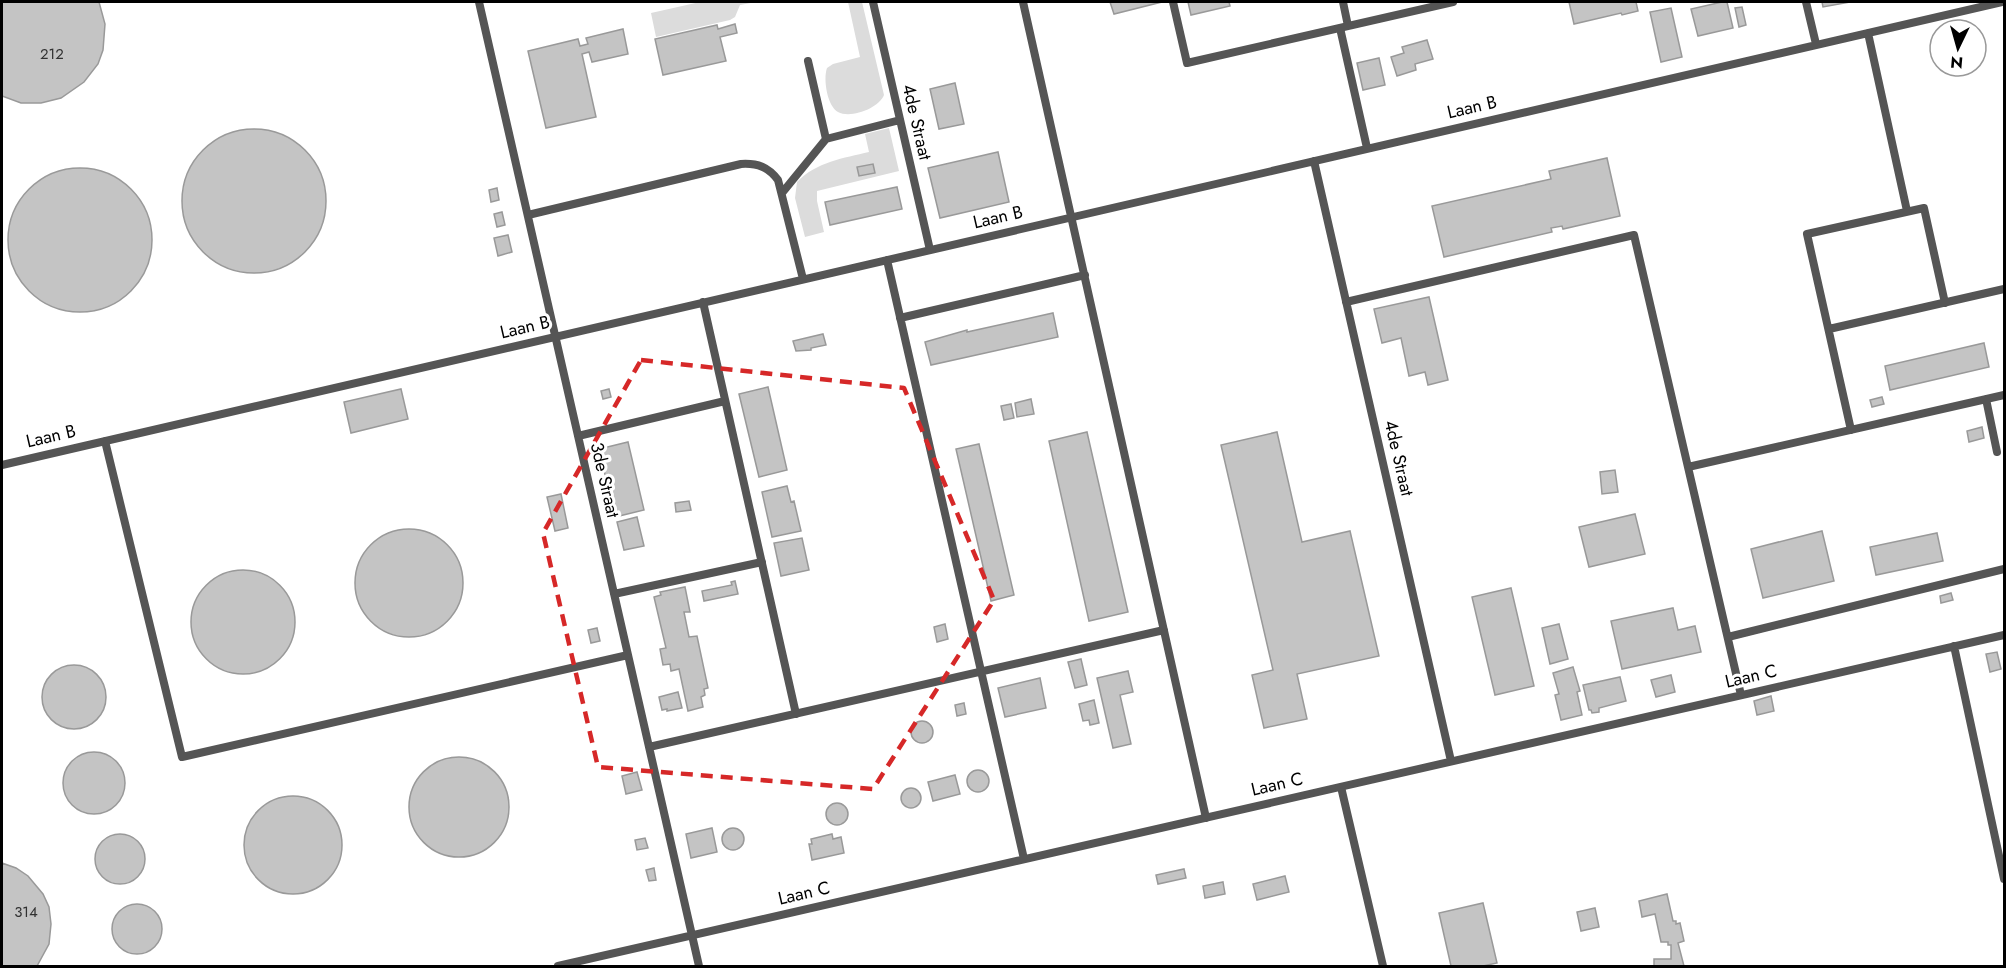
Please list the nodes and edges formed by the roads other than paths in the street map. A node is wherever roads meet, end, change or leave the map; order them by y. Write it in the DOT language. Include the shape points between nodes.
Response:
graph roads {
  1 [pos="479,2"];
  2 [pos="876,2"];
  3 [pos="1023,2"];
  4 [pos="1173,2"];
  5 [pos="1343,2"];
  6 [pos="1453,2"];
  7 [pos="1806,2"];
  8 [pos="2002,2"];
  9 [pos="1344,27"];
  10 [pos="1868,33"];
  11 [pos="1816,44"];
  12 [pos="808,61"];
  13 [pos="900,120"];
  14 [pos="826,139"];
  15 [pos="1367,148"];
  16 [pos="1314,161"];
  17 [pos="782,193"];
  18 [pos="1907,212"];
  19 [pos="528,215"];
  20 [pos="1072,217"];
  21 [pos="930,250"];
  22 [pos="887,260"];
  23 [pos="1085,275"];
  24 [pos="803,279"];
  25 [pos="2004,289"];
  26 [pos="703,302"];
  27 [pos="1346,302"];
  28 [pos="1945,303"];
  29 [pos="900,318"];
  30 [pos="1828,329"];
  31 [pos="555,337"];
  32 [pos="2004,395"];
  33 [pos="1986,399"];
  34 [pos="725,401"];
  35 [pos="1851,430"];
  36 [pos="578,436"];
  37 [pos="105,441"];
  38 [pos="1997,452"];
  39 [pos="2,465"];
  40 [pos="1688,467"];
  41 [pos="762,562"];
  42 [pos="2004,569"];
  43 [pos="614,594"];
  44 [pos="1164,630"];
  45 [pos="2004,635"];
  46 [pos="1728,637"];
  47 [pos="1954,646"];
  48 [pos="628,655"];
  49 [pos="981,672"];
  50 [pos="1741,695"];
  51 [pos="796,714"];
  52 [pos="649,747"];
  53 [pos="1451,761"];
  54 [pos="1341,787"];
  55 [pos="1206,818"];
  56 [pos="1024,859"];
  57 [pos="2004,879"];
  58 [pos="692,936"];
  59 [pos="558,966"];
  60 [pos="699,966"];
  61 [pos="1383,966"];
  1 -- 19 [label="lane, 3de Straat"];
  2 -- 13 [label="lane, 4de Straat"];
  3 -- 20 [label="lane"];
  4 -- 9 [label="lane" via="1188,63"];
  5 -- 9 [label="lane"];
  6 -- 9 [label="lane"];
  7 -- 11 [label="lane"];
  8 -- 10 [label="lane, Laan B"];
  9 -- 15 [label="lane"];
  10 -- 11 [label="lane, Laan B"];
  10 -- 18 [label="lane"];
  11 -- 15 [label="lane, Laan B"];
  12 -- 14 [label="lane"];
  13 -- 14 [label="lane"];
  13 -- 21 [label="lane, 4de Straat"];
  14 -- 17 [label="lane"];
  15 -- 16 [label="lane, Laan B"];
  16 -- 20 [label="lane, Laan B"];
  16 -- 27 [label="lane, 4de Straat"];
  17 -- 19 [label="lane" via="771,171 741,164"];
  17 -- 24 [label="lane"];
  18 -- 28 [label="lane" via="1924,208"];
  18 -- 30 [label="lane" via="1807,234"];
  19 -- 31 [label="lane, 3de Straat"];
  20 -- 21 [label="lane, Laan B"];
  20 -- 23 [label="lane"];
  21 -- 22 [label="lane, Laan B"];
  22 -- 24 [label="lane, Laan B"];
  22 -- 29 [label="lane"];
  23 -- 29 [label="lane"];
  23 -- 44 [label="lane"];
  24 -- 26 [label="lane, Laan B"];
  25 -- 28 [label="lane"];
  26 -- 31 [label="lane, Laan B"];
  26 -- 34 [label="lane"];
  27 -- 40 [label="lane" via="1634,235"];
  27 -- 53 [label="lane, 4de Straat"];
  28 -- 30 [label="lane"];
  29 -- 49 [label="lane"];
  30 -- 35 [label="lane"];
  31 -- 36 [label="lane, 3de Straat"];
  31 -- 37 [label="lane, Laan B"];
  32 -- 33 [label="lane"];
  33 -- 35 [label="lane"];
  33 -- 38 [label="lane"];
  34 -- 36 [label="lane"];
  34 -- 41 [label="lane"];
  35 -- 40 [label="lane"];
  36 -- 43 [label="lane, 3de Straat"];
  37 -- 39 [label="lane, Laan B"];
  37 -- 48 [label="lane" via="182,757"];
  40 -- 46 [label="lane"];
  41 -- 43 [label="lane"];
  41 -- 51 [label="lane"];
  42 -- 46 [label="lane"];
  43 -- 48 [label="lane, 3de Straat"];
  44 -- 49 [label="lane"];
  44 -- 55 [label="lane"];
  45 -- 47 [label="lane, Laan C"];
  46 -- 50 [label="lane"];
  47 -- 50 [label="lane, Laan C"];
  47 -- 57 [label="lane"];
  48 -- 52 [label="lane, 3de Straat"];
  49 -- 51 [label="lane"];
  49 -- 56 [label="lane"];
  50 -- 53 [label="lane, Laan C"];
  51 -- 52 [label="lane"];
  52 -- 58 [label="lane, 3de Straat"];
  53 -- 54 [label="lane, Laan C"];
  54 -- 55 [label="lane, Laan C"];
  54 -- 61 [label="lane"];
  55 -- 56 [label="lane, Laan C"];
  56 -- 58 [label="lane, Laan C"];
  58 -- 59 [label="lane, Laan C"];
  58 -- 60 [label="lane, 3de Straat"];
}
